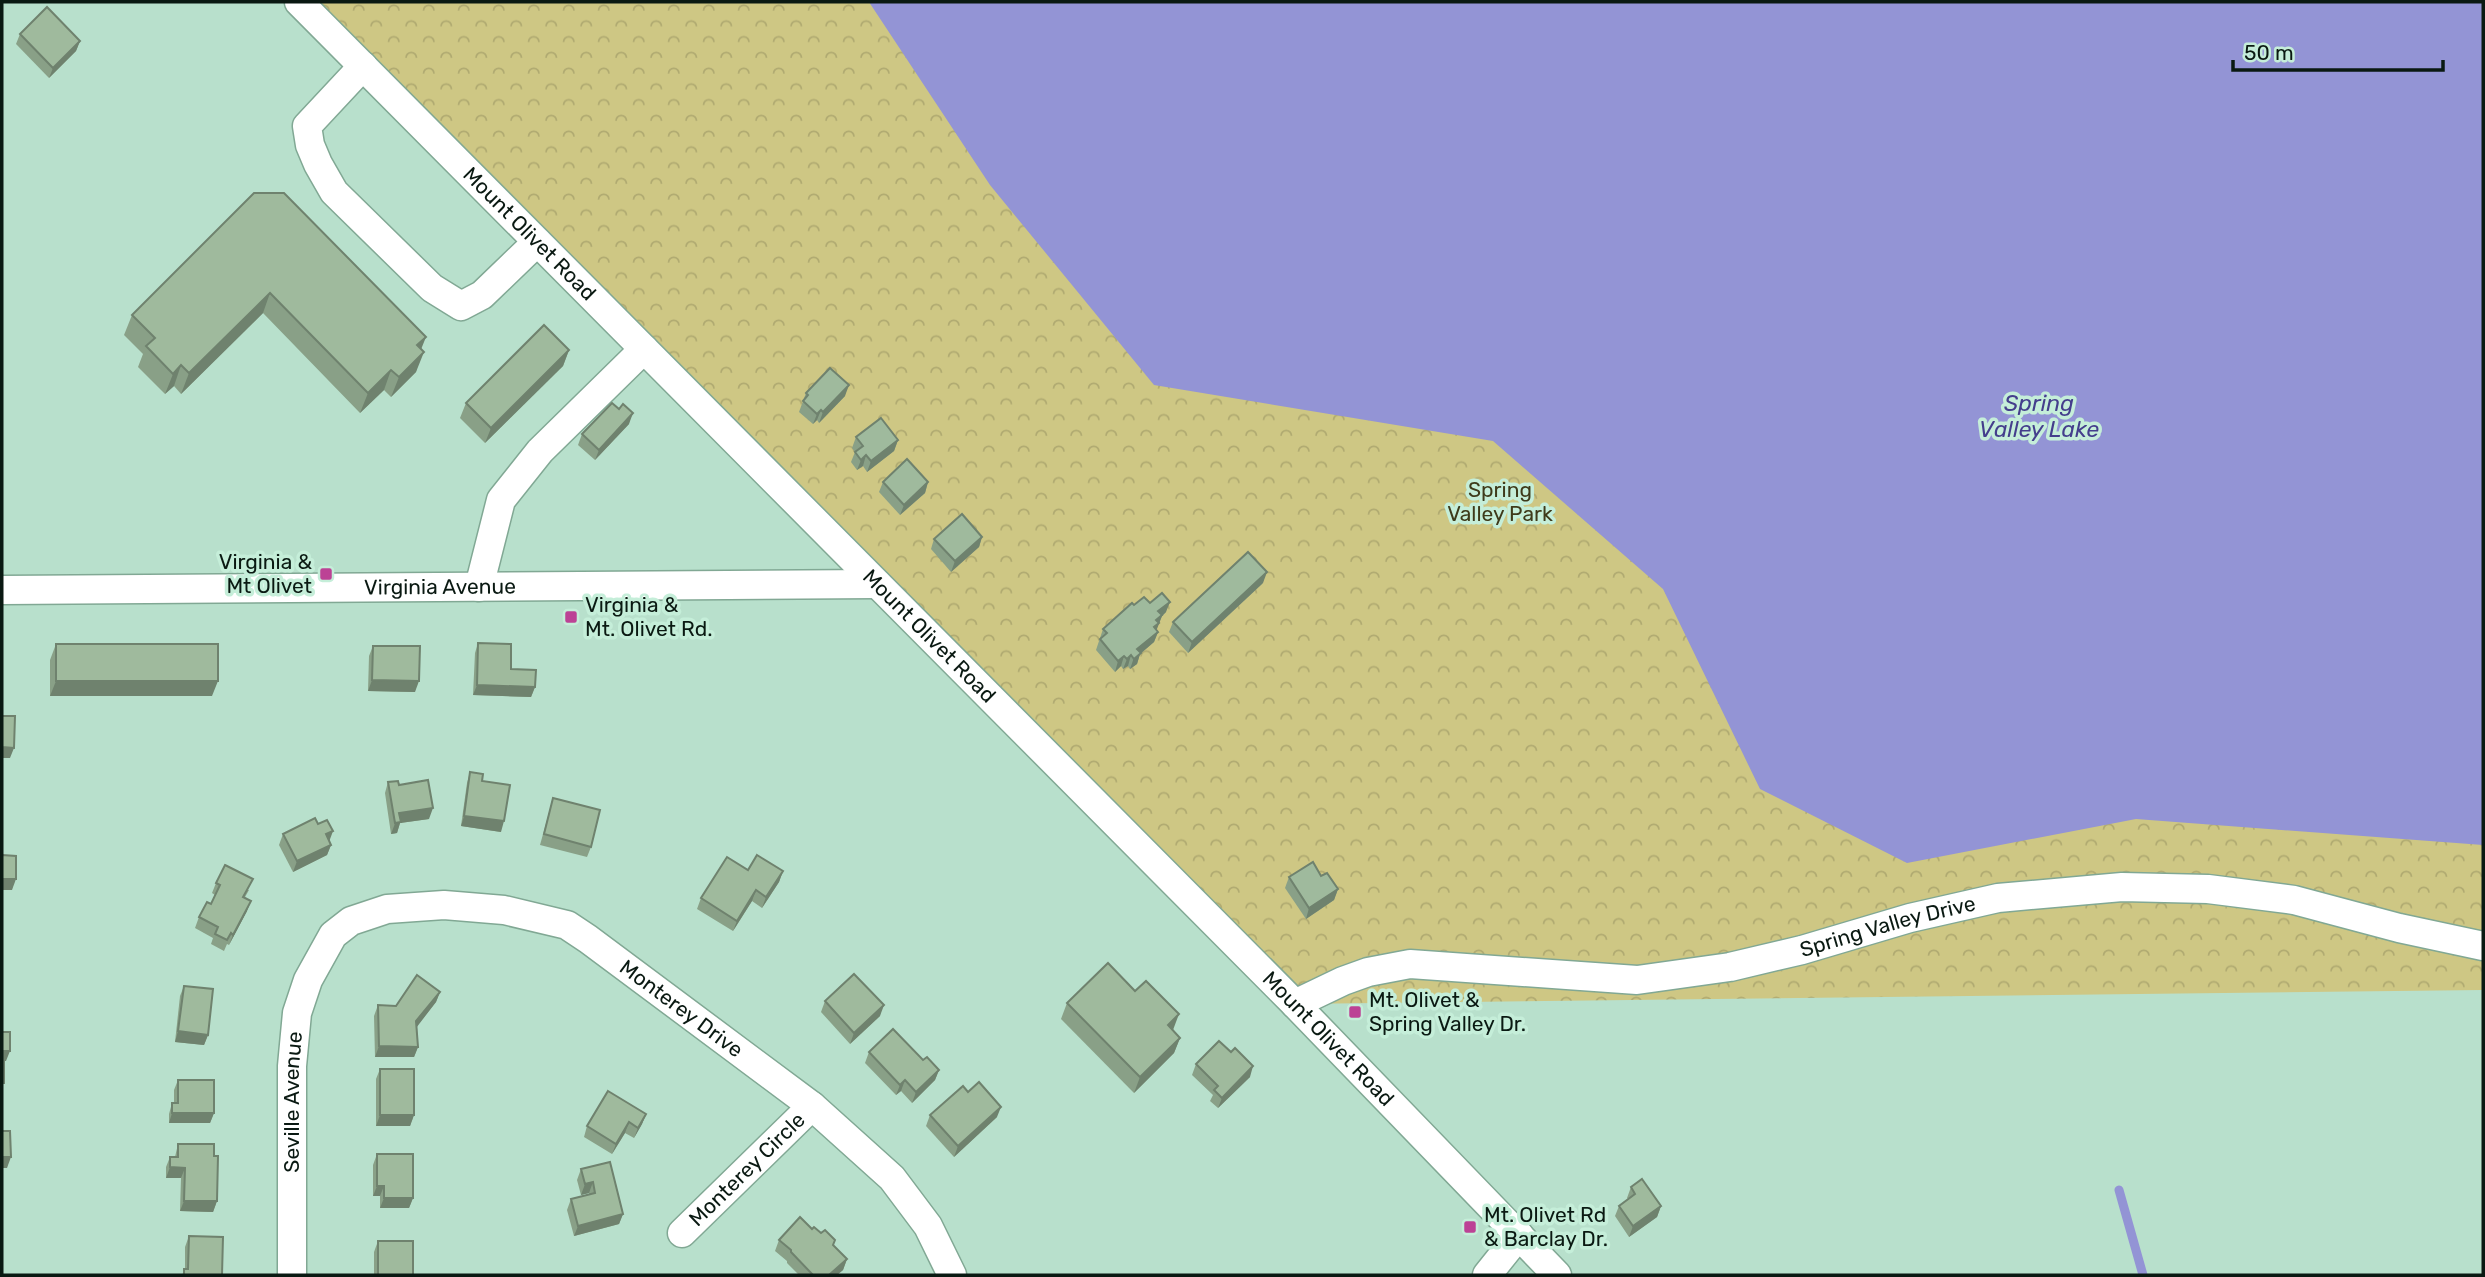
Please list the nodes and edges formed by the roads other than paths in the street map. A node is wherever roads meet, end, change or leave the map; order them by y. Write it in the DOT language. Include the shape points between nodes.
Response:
graph roads {
  1 [pos="299,2"];
  2 [pos="363,66"];
  3 [pos="537,242"];
  4 [pos="644,349"];
  5 [pos="877,584"];
  6 [pos="479,587"];
  7 [pos="2,590"];
  8 [pos="333,935"];
  9 [pos="2483,946"];
  10 [pos="1295,1004"];
  11 [pos="812,1106"];
  12 [pos="682,1233"];
  13 [pos="1519,1235"];
  14 [pos="292,1275"];
  15 [pos="953,1275"];
  16 [pos="1487,1275"];
  17 [pos="1557,1275"];
  1 -- 2 [label="street, Mount Olivet Road"];
  2 -- 3 [label="street, Mount Olivet Road"];
  2 -- 3 [label="street" via="307,126 314,155 334,192 432,288 461,306 482,295"];
  3 -- 4 [label="street, Mount Olivet Road"];
  4 -- 5 [label="street, Mount Olivet Road"];
  4 -- 6 [label="street" via="540,451 501,500"];
  5 -- 6 [label="street, Virginia Avenue"];
  5 -- 10 [label="street, Mount Olivet Road"];
  6 -- 7 [label="street, Virginia Avenue"];
  8 -- 11 [label="street, Monterey Drive" via="351,921 387,909 444,905 504,910 567,925"];
  8 -- 14 [label="street, Seville Avenue" via="308,980 297,1013 292,1066"];
  9 -- 10 [label="street, Spring Valley Drive" via="2294,900 2208,889 2122,887 1998,898 1717,969 1637,980 1410,964 1368,972"];
  10 -- 13 [label="street, Mount Olivet Road"];
  11 -- 12 [label="street, Monterey Circle"];
  11 -- 15 [label="street, Monterey Drive" via="892,1178 928,1226"];
  13 -- 16 [label="street"];
  13 -- 17 [label="street, Mount Olivet Road"];
}
